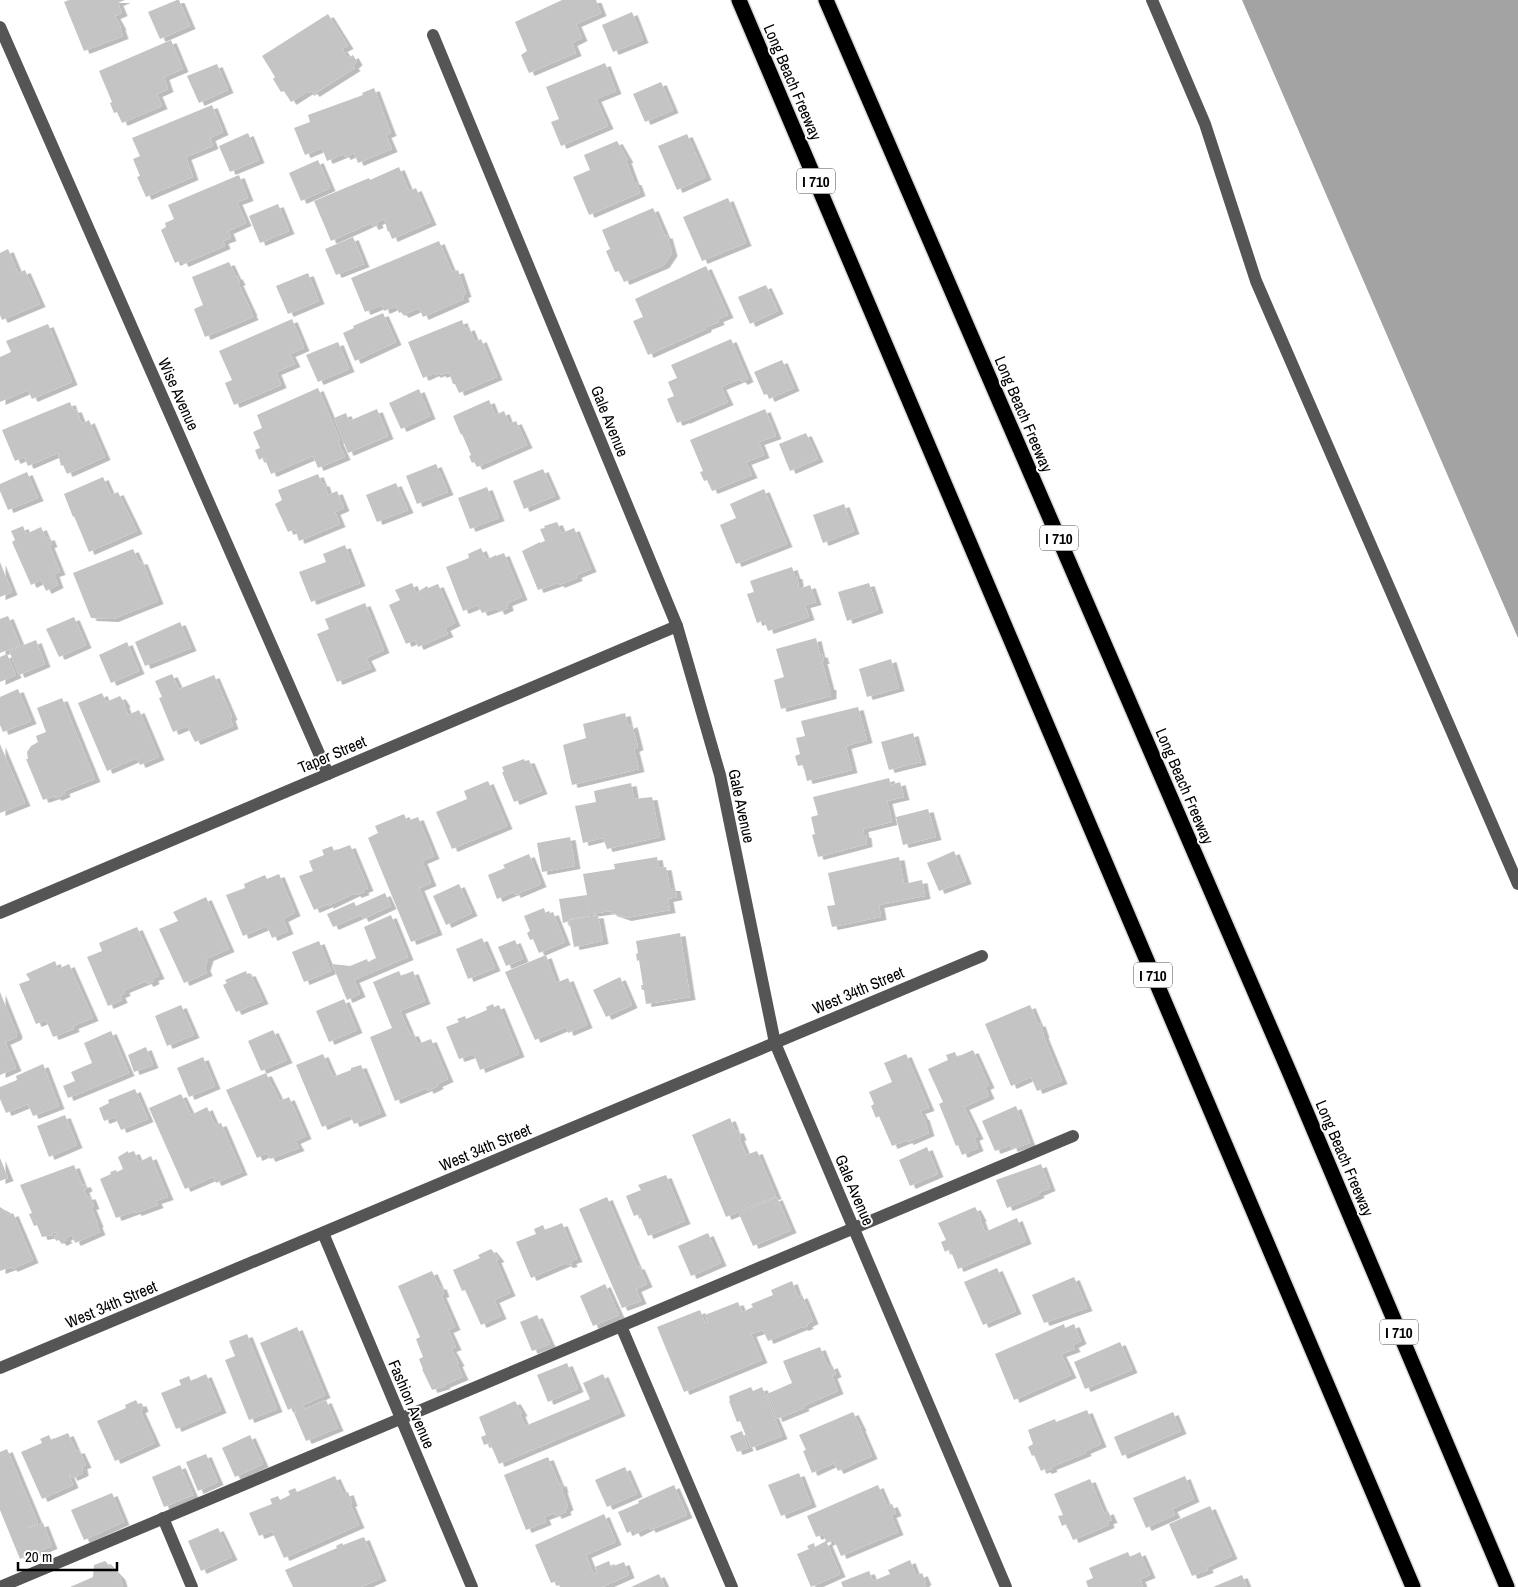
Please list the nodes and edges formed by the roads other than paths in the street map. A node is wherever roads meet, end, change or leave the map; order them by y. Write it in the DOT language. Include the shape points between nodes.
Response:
graph roads {
  1 [pos="739,0"];
  2 [pos="826,0"];
  3 [pos="1152,0"];
  4 [pos="0,27"];
  5 [pos="434,35"];
  6 [pos="677,626"];
  7 [pos="328,774"];
  8 [pos="1518,884"];
  9 [pos="0,913"];
  10 [pos="982,956"];
  11 [pos="776,1043"];
  12 [pos="1073,1136"];
  13 [pos="854,1227"];
  14 [pos="323,1233"];
  15 [pos="621,1326"];
  16 [pos="0,1368"];
  17 [pos="401,1418"];
  18 [pos="163,1518"];
  19 [pos="0,1587"];
  20 [pos="192,1587"];
  21 [pos="472,1587"];
  22 [pos="732,1587"];
  23 [pos="1006,1587"];
  24 [pos="1413,1587"];
  25 [pos="1507,1587"];
  1 -- 24 [label="highway, Long Beach Freeway / I 710"];
  2 -- 25 [label="highway, Long Beach Freeway / I 710" via="1291,1076"];
  3 -- 8 [label="street" via="1205,124 1256,281"];
  4 -- 7 [label="street, Wise Avenue"];
  5 -- 6 [label="street, Gale Avenue"];
  6 -- 7 [label="street, Taper Street"];
  6 -- 11 [label="street, Gale Avenue" via="720,774"];
  7 -- 9 [label="street, Taper Street"];
  10 -- 11 [label="street, West 34th Street"];
  11 -- 13 [label="street, Gale Avenue"];
  11 -- 14 [label="street, West 34th Street"];
  12 -- 13 [label="street"];
  13 -- 15 [label="street"];
  13 -- 23 [label="street, Gale Avenue"];
  14 -- 16 [label="street, West 34th Street"];
  14 -- 17 [label="street, Fashion Avenue"];
  15 -- 17 [label="street"];
  15 -- 22 [label="street"];
  17 -- 18 [label="street"];
  17 -- 21 [label="street, Fashion Avenue"];
  18 -- 19 [label="street"];
  18 -- 20 [label="street"];
}
